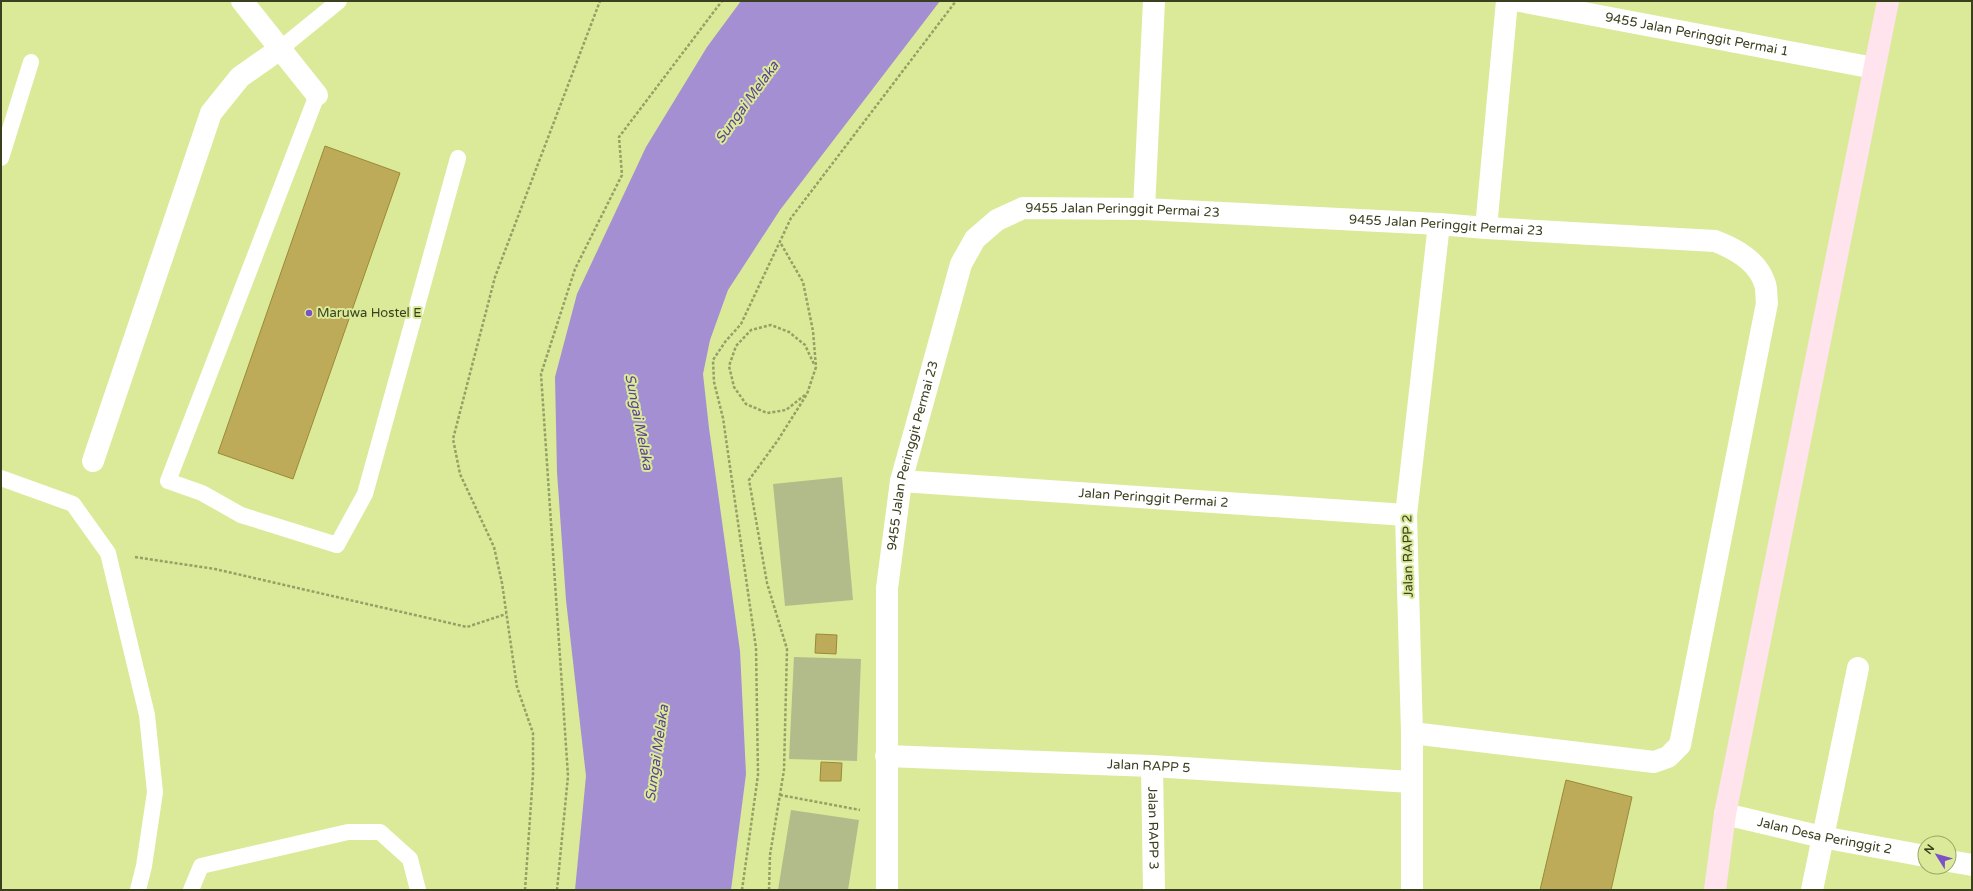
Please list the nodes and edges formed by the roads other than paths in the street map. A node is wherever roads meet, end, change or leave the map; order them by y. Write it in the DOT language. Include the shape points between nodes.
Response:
graph roads {
  1 [pos="242,1"];
  2 [pos="339,1"];
  3 [pos="1154,1"];
  4 [pos="1507,1"];
  5 [pos="1520,1"];
  6 [pos="1888,1"];
  7 [pos="280,49"];
  8 [pos="31,62"];
  9 [pos="1874,68"];
  10 [pos="317,95"];
  11 [pos="1,158"];
  12 [pos="458,158"];
  13 [pos="1144,209"];
  14 [pos="1439,224"];
  15 [pos="1486,228"];
  16 [pos="93,461"];
  17 [pos="1,478"];
  18 [pos="901,481"];
  19 [pos="1406,515"];
  20 [pos="1858,668"];
  21 [pos="1412,734"];
  22 [pos="886,756"];
  23 [pos="1152,766"];
  24 [pos="1411,782"];
  25 [pos="1725,814"];
  26 [pos="1822,837"];
  27 [pos="1917,855"];
  28 [pos="1957,862"];
  29 [pos="1972,865"];
  30 [pos="138,890"];
  31 [pos="191,890"];
  32 [pos="418,890"];
  33 [pos="887,890"];
  34 [pos="1154,890"];
  35 [pos="1412,890"];
  36 [pos="1715,890"];
  37 [pos="1812,890"];
  1 -- 7 [label="street"];
  2 -- 7 [label="lane"];
  3 -- 13 [label="street"];
  4 -- 15 [label="street"];
  5 -- 9 [label="street, 9455 Jalan Peringgit Permai 1"];
  6 -- 9 [label="street"];
  7 -- 10 [label="street"];
  7 -- 16 [label="street" via="240,78 211,113"];
  8 -- 11 [label="lane"];
  9 -- 25 [label="street"];
  10 -- 12 [label="lane" via="168,481 202,493 241,515 337,545 365,494"];
  13 -- 14 [label="street, 9455 Jalan Peringgit Permai 23"];
  13 -- 18 [label="street, 9455 Jalan Peringgit Permai 23" via="1023,208 997,220 975,239 961,264"];
  14 -- 15 [label="street, 9455 Jalan Peringgit Permai 23"];
  14 -- 19 [label="street, Jalan RAPP 2"];
  15 -- 21 [label="street, 9455 Jalan Peringgit Permai 23" via="1715,241 1735,249 1753,264 1765,284 1767,303 1680,745 1668,757 1654,762"];
  17 -- 30 [label="lane" via="73,504 108,553 147,715 155,792"];
  18 -- 19 [label="street, Jalan Peringgit Permai 2"];
  18 -- 22 [label="street, 9455 Jalan Peringgit Permai 23" via="887,588"];
  19 -- 21 [label="street, Jalan RAPP 2"];
  20 -- 26 [label="street"];
  21 -- 24 [label="street, Jalan RAPP 2"];
  22 -- 23 [label="street, Jalan RAPP 5"];
  22 -- 33 [label="street, 9455 Jalan Peringgit Permai 23"];
  23 -- 24 [label="street, Jalan RAPP 5"];
  23 -- 34 [label="street, Jalan RAPP 3"];
  24 -- 35 [label="street, Jalan RAPP 2"];
  25 -- 26 [label="street, Jalan Desa Peringgit 2"];
  25 -- 36 [label="street"];
  26 -- 27 [label="street, Jalan Desa Peringgit 2"];
  26 -- 37 [label="street"];
  28 -- 29 [label="street"];
  31 -- 32 [label="lane" via="201,866 348,832 380,832 410,859"];
}
